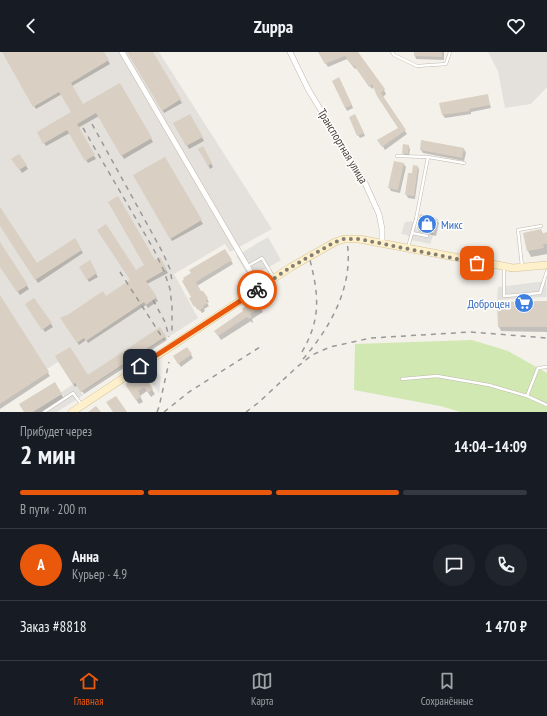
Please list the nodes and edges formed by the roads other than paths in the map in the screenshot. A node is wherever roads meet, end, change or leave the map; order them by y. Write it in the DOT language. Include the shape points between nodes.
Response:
graph roads {
  1 [pos="122,52"];
  2 [pos="290,52"];
  3 [pos="392,52"];
  4 [pos="450,52"];
  5 [pos="397,156"];
  6 [pos="428,157"];
  7 [pos="464,163"];
  8 [pos="541,226"];
  9 [pos="412,233"];
  10 [pos="427,236"];
  11 [pos="382,244"];
  12 [pos="407,249"];
  13 [pos="547,265"];
  14 [pos="248,267"];
  15 [pos="504,267"];
  16 [pos="522,268"];
  17 [pos="547,271"];
  18 [pos="274,278"];
  19 [pos="260,288"];
  20 [pos="547,367"];
  21 [pos="402,379"];
  22 [pos="527,396"];
  23 [pos="547,405"];
  24 [pos="82,406"];
  25 [pos="44,412"];
  26 [pos="72,412"];
  1 -- 14 [label="street"];
  2 -- 11 [label="street, Транспортная улица" via="308,89 365,183 379,214"];
  3 -- 4 [label="lane" via="417,66 446,64"];
  5 -- 6 [label="lane"];
  6 -- 7 [label="lane"];
  6 -- 9 [label="lane"];
  8 -- 16 [label="lane" via="518,230"];
  9 -- 10 [label="lane"];
  9 -- 12 [label="lane"];
  11 -- 12 [label="main road"];
  11 -- 18 [label="main road" via="344,239 318,251"];
  12 -- 15 [label="main road"];
  13 -- 16 [label="main road"];
  14 -- 18 [label="lane" via="262,258"];
  14 -- 19 [label="street"];
  15 -- 16 [label="main road"];
  15 -- 17 [label="lane" via="504,296 540,293"];
  18 -- 19 [label="main road"];
  19 -- 24 [label="main road"];
  20 -- 22 [label="lane" via="538,368"];
  21 -- 22 [label="lane" via="437,376 489,385"];
  22 -- 23 [label="lane"];
  24 -- 25 [label="lane" via="73,393"];
  24 -- 26 [label="main road"];
}
